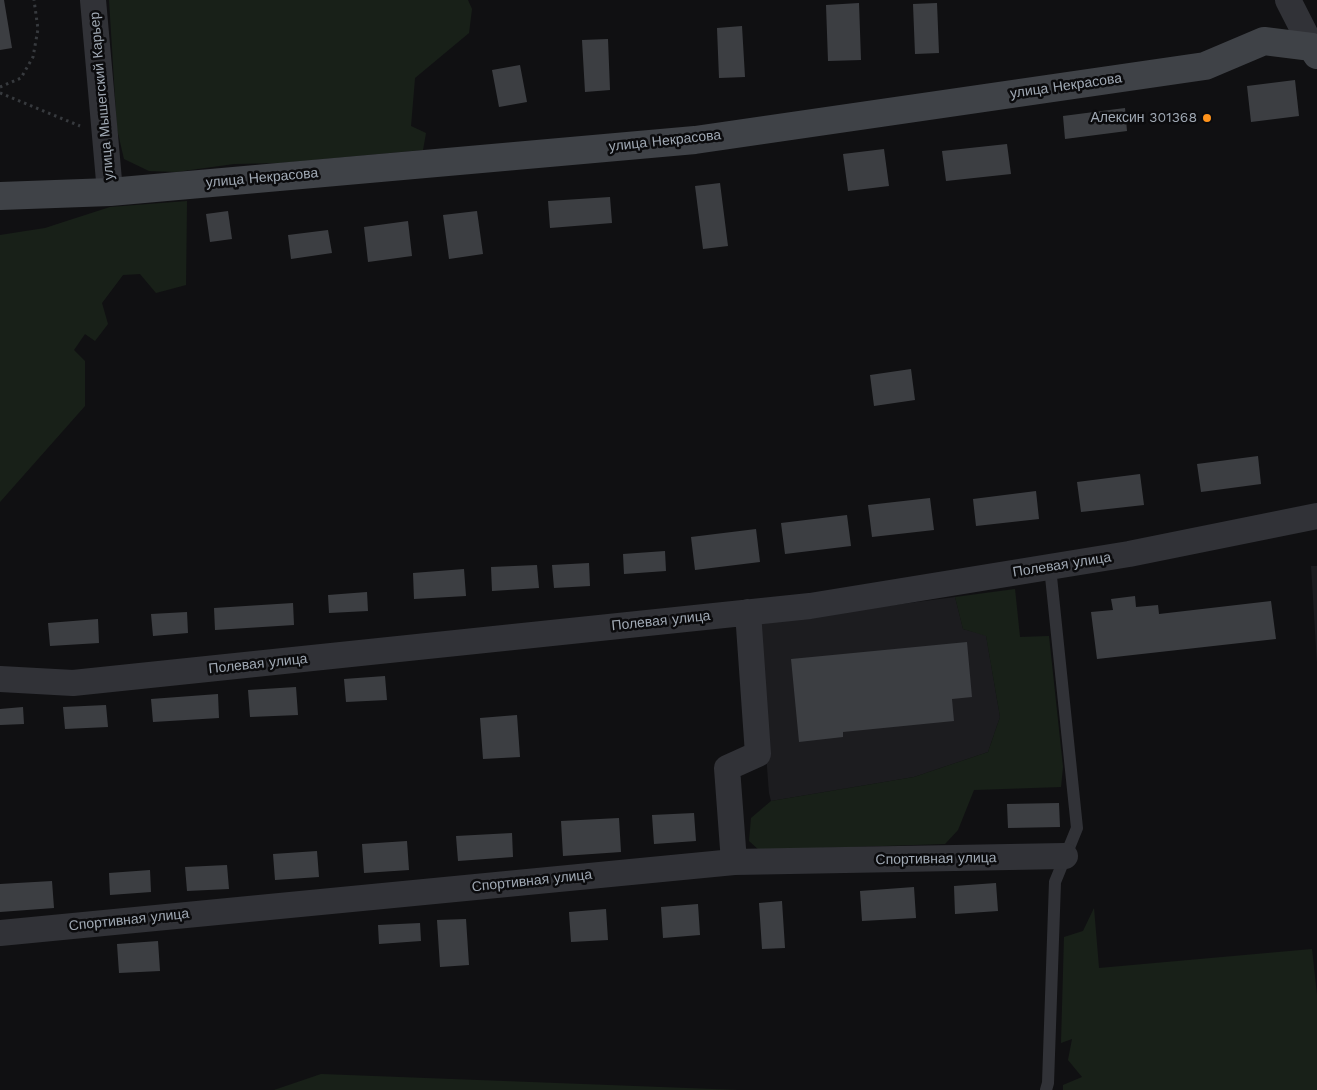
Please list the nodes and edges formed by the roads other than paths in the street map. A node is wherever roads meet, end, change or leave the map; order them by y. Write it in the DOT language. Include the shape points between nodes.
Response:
graph roads {
  1 [pos="93,0"];
  2 [pos="1288,0"];
  3 [pos="1314,51"];
  4 [pos="110,192"];
  5 [pos="0,196"];
  6 [pos="1317,516"];
  7 [pos="1050,566"];
  8 [pos="748,612"];
  9 [pos="0,680"];
  10 [pos="1065,856"];
  11 [pos="734,862"];
  12 [pos="0,933"];
  13 [pos="1046,1090"];
  1 -- 4 [label="street, улица Мышегский Карьер"];
  2 -- 3 [label="street"];
  3 -- 4 [label="main road, улица Некрасова" via="1264,41 1205,66 695,140"];
  4 -- 5 [label="main road, улица Некрасова"];
  6 -- 7 [label="street, Полевая улица" via="1129,554"];
  7 -- 8 [label="street, Полевая улица" via="810,606"];
  7 -- 10 [label="lane" via="1077,828"];
  8 -- 9 [label="street, Полевая улица" via="73,683"];
  8 -- 11 [label="street" via="758,754 727,768"];
  10 -- 11 [label="street, Спортивная улица"];
  10 -- 13 [label="lane" via="1055,882"];
  11 -- 12 [label="street, Спортивная улица"];
}
